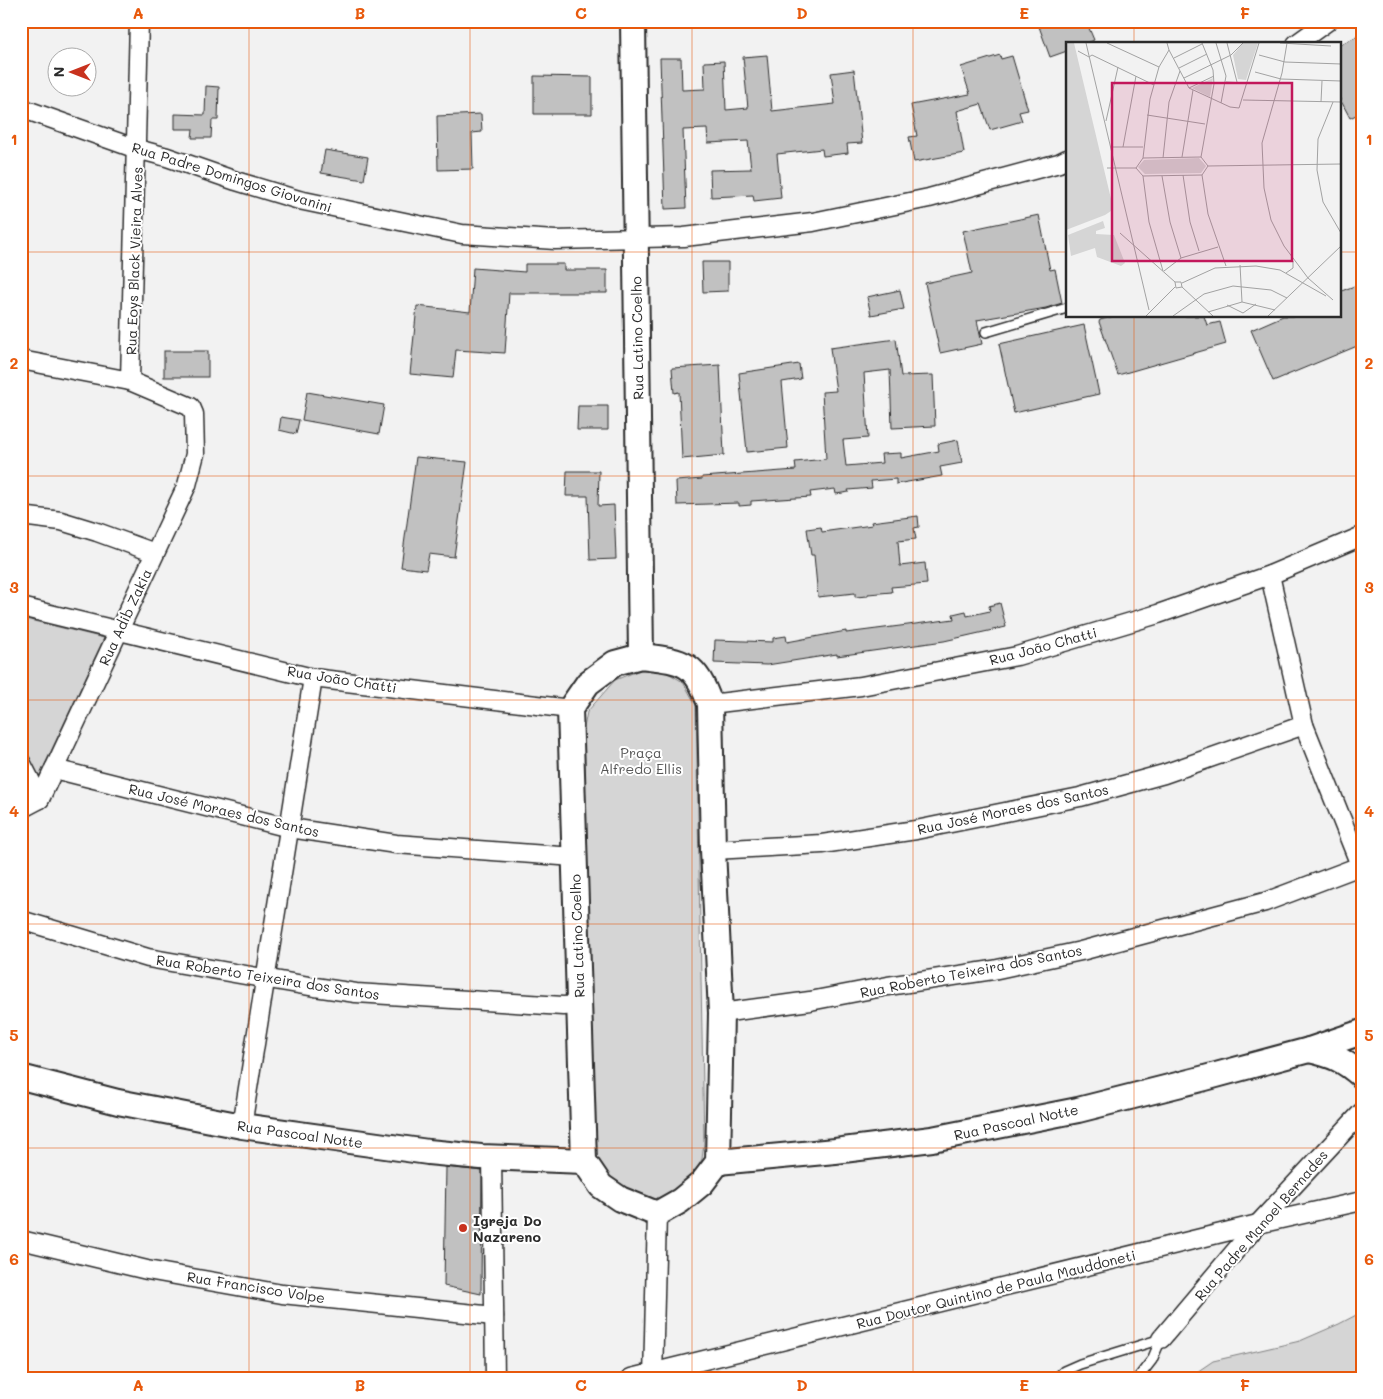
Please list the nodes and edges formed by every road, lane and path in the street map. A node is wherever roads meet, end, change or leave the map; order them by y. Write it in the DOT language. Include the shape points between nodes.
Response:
graph roads {
  1 [pos="139,21"];
  2 [pos="633,21"];
  3 [pos="1328,21"];
  4 [pos="1299,42"];
  5 [pos="21,108"];
  6 [pos="137,149"];
  7 [pos="1066,159"];
  8 [pos="636,238"];
  9 [pos="1066,308"];
  10 [pos="986,332"];
  11 [pos="21,360"];
  12 [pos="130,382"];
  13 [pos="21,516"];
  14 [pos="1362,536"];
  15 [pos="155,553"];
  16 [pos="1270,576"];
  17 [pos="21,608"];
  18 [pos="118,631"];
  19 [pos="641,656"];
  20 [pos="313,678"];
  21 [pos="710,704"];
  22 [pos="570,709"];
  23 [pos="1304,725"];
  24 [pos="21,762"];
  25 [pos="54,769"];
  26 [pos="40,799"];
  27 [pos="21,809"];
  28 [pos="290,828"];
  29 [pos="712,850"];
  30 [pos="574,857"];
  31 [pos="1361,868"];
  32 [pos="21,920"];
  33 [pos="266,978"];
  34 [pos="579,1005"];
  35 [pos="721,1013"];
  36 [pos="1362,1032"];
  37 [pos="1309,1050"];
  38 [pos="1362,1076"];
  39 [pos="21,1077"];
  40 [pos="1362,1112"];
  41 [pos="242,1126"];
  42 [pos="492,1157"];
  43 [pos="584,1161"];
  44 [pos="718,1162"];
  45 [pos="1362,1201"];
  46 [pos="657,1214"];
  47 [pos="1258,1224"];
  48 [pos="21,1240"];
  49 [pos="494,1316"];
  50 [pos="1161,1339"];
  51 [pos="653,1375"];
  52 [pos="495,1378"];
  53 [pos="631,1378"];
  54 [pos="1057,1378"];
  55 [pos="1138,1378"];
  1 -- 6 [label="street, Rua Eoys Black Vieira Alves"];
  2 -- 8 [label="street, Rua Latino Coelho"];
  3 -- 4 [label="street"];
  5 -- 6 [label="street, Rua Padre Domingos Giovanini"];
  6 -- 8 [label="street, Rua Padre Domingos Giovanini" via="299,200 462,234 555,240"];
  6 -- 12 [label="street, Rua Eoys Black Vieira Alves"];
  7 -- 8 [label="street, Rua Padre Domingos Giovanini" via="929,198 813,222 684,237"];
  8 -- 19 [label="street, Rua Latino Coelho"];
  9 -- 10 [label="lane"];
  11 -- 12 [label="street"];
  12 -- 15 [label="street, Rua Adib Zakia" via="193,410 195,454 187,485"];
  13 -- 15 [label="street" via="61,522"];
  14 -- 16 [label="street, Rua João Chatti"];
  15 -- 18 [label="street, Rua Adib Zakia"];
  16 -- 21 [label="street, Rua João Chatti" via="1017,656 861,686"];
  16 -- 23 [label="street"];
  17 -- 18 [label="street, Rua João Chatti"];
  18 -- 20 [label="street, Rua João Chatti"];
  18 -- 25 [label="street, Rua Adib Zakia"];
  19 -- 21 [label="street" via="687,665 703,682"];
  19 -- 22 [label="street" via="616,663 588,683"];
  20 -- 22 [label="street, Rua João Chatti"];
  20 -- 28 [label="street"];
  21 -- 29 [label="street"];
  22 -- 30 [label="street, Rua Latino Coelho"];
  23 -- 29 [label="street, Rua José Moraes dos Santos" via="1164,774 1080,797 916,830 822,844"];
  23 -- 31 [label="street"];
  24 -- 26 [label="street"];
  25 -- 26 [label="street, Rua Adib Zakia"];
  25 -- 28 [label="street, Rua José Moraes dos Santos"];
  26 -- 27 [label="street"];
  28 -- 30 [label="street, Rua José Moraes dos Santos" via="396,844"];
  28 -- 33 [label="street"];
  29 -- 35 [label="street"];
  30 -- 34 [label="street, Rua Latino Coelho"];
  31 -- 35 [label="street, Rua Roberto Teixeira dos Santos" via="1265,902 1081,951 993,970"];
  32 -- 33 [label="street, Rua Roberto Teixeira dos Santos" via="148,958"];
  33 -- 34 [label="street, Rua Roberto Teixeira dos Santos" via="356,993"];
  33 -- 41 [label="street"];
  34 -- 43 [label="street, Rua Latino Coelho"];
  35 -- 44 [label="street"];
  36 -- 37 [label="street, Rua Pascoal Notte"];
  37 -- 38 [label="street" via="1345,1062"];
  37 -- 44 [label="street, Rua Pascoal Notte" via="1078,1110 932,1139"];
  39 -- 41 [label="street, Rua Pascoal Notte" via="118,1102"];
  40 -- 47 [label="street, Rua Padre Manoel Bernades"];
  41 -- 42 [label="street, Rua Pascoal Notte" via="428,1152"];
  42 -- 43 [label="street, Rua Pascoal Notte"];
  42 -- 49 [label="street"];
  43 -- 46 [label="street" via="601,1186 620,1200"];
  44 -- 46 [label="street" via="695,1189"];
  45 -- 47 [label="street, Rua Doutor Quintino de Paula Mauddoneti"];
  46 -- 51 [label="street"];
  47 -- 50 [label="street, Rua Padre Manoel Bernades"];
  47 -- 51 [label="street, Rua Doutor Quintino de Paula Mauddoneti"];
  48 -- 49 [label="street, Rua Francisco Volpe" via="147,1270 282,1294"];
  49 -- 52 [label="street"];
  50 -- 54 [label="lane" via="1080,1364"];
  50 -- 55 [label="lane" via="1152,1360"];
  51 -- 53 [label="street, Rua Doutor Quintino de Paula Mauddoneti"];
}
